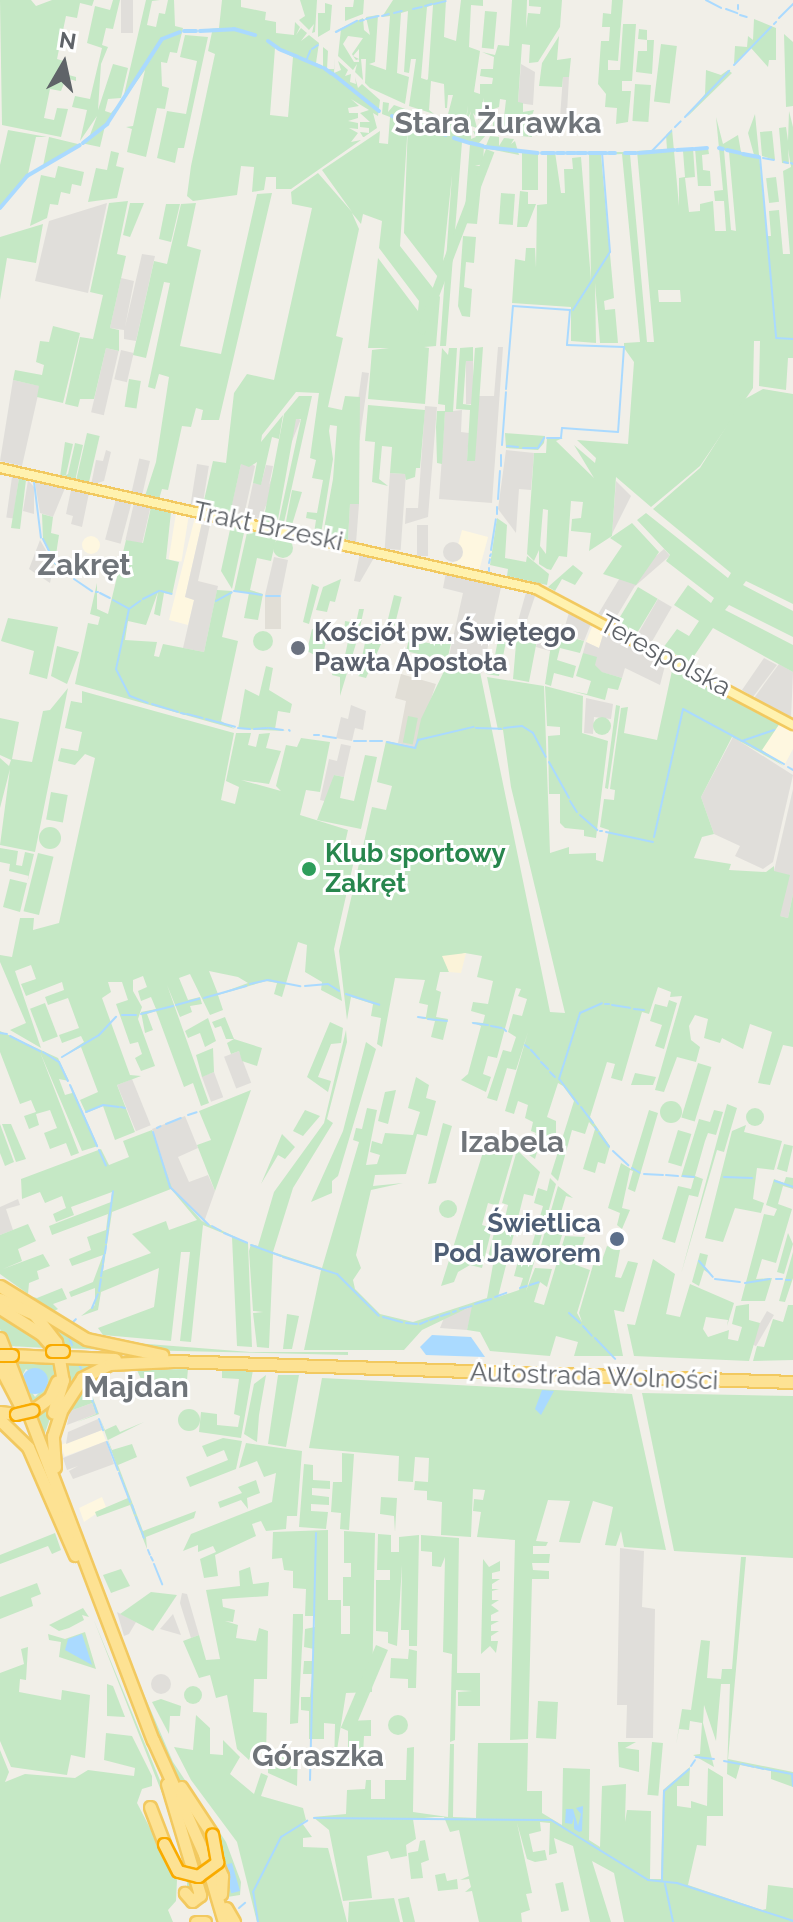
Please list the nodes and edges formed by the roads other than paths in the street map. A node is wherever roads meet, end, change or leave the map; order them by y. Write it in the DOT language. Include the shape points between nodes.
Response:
graph roads {
  1 [pos="0,468"];
  2 [pos="536,589"];
  3 [pos="793,725"];
  4 [pos="0,1286"];
  5 [pos="0,1299"];
  6 [pos="0,1308"];
  7 [pos="0,1338"];
  8 [pos="4,1355"];
  9 [pos="112,1356"];
  10 [pos="395,1367"];
  11 [pos="793,1376"];
  12 [pos="793,1382"];
  13 [pos="24,1411"];
  14 [pos="0,1412"];
  15 [pos="0,1420"];
  16 [pos="55,1467"];
  17 [pos="79,1555"];
  18 [pos="153,1740"];
  19 [pos="167,1784"];
  20 [pos="181,1787"];
  21 [pos="150,1807"];
  22 [pos="196,1877"];
  23 [pos="185,1893"];
  24 [pos="213,1893"];
  25 [pos="218,1919"];
  26 [pos="196,1922"];
  1 -- 2 [label="main road, Trakt Brzeski"];
  2 -- 3 [label="main road, Terespolska"];
  4 -- 9 [label="highway"];
  5 -- 16 [label="highway" via="40,1319 61,1354 62,1389 46,1435"];
  6 -- 13 [label="highway" via="41,1334 57,1356 55,1388"];
  7 -- 17 [label="highway"];
  8 -- 9 [label="highway"];
  8 -- 13 [label="highway"];
  9 -- 10 [label="highway"];
  9 -- 10 [label="highway"];
  9 -- 16 [label="highway" via="82,1378 62,1409 53,1436"];
  10 -- 11 [label="highway, Autostrada Wolności"];
  10 -- 12 [label="highway, Autostrada Wolności"];
  13 -- 14 [label="highway"];
  13 -- 17 [label="highway"];
  15 -- 17 [label="highway" via="31,1451"];
  16 -- 17 [label="highway"];
  17 -- 18 [label="highway"];
  17 -- 19 [label="highway"];
  18 -- 20 [label="highway"];
  18 -- 24 [label="highway"];
  19 -- 22 [label="highway"];
  19 -- 24 [label="highway"];
  20 -- 21 [label="highway, bridge" via="219,1852 207,1874 181,1872"];
  20 -- 24 [label="highway" via="220,1871"];
  22 -- 23 [label="highway" via="199,1898 191,1901"];
  22 -- 24 [label="highway"];
  24 -- 25 [label="highway"];
  25 -- 26 [label="highway"];
}
